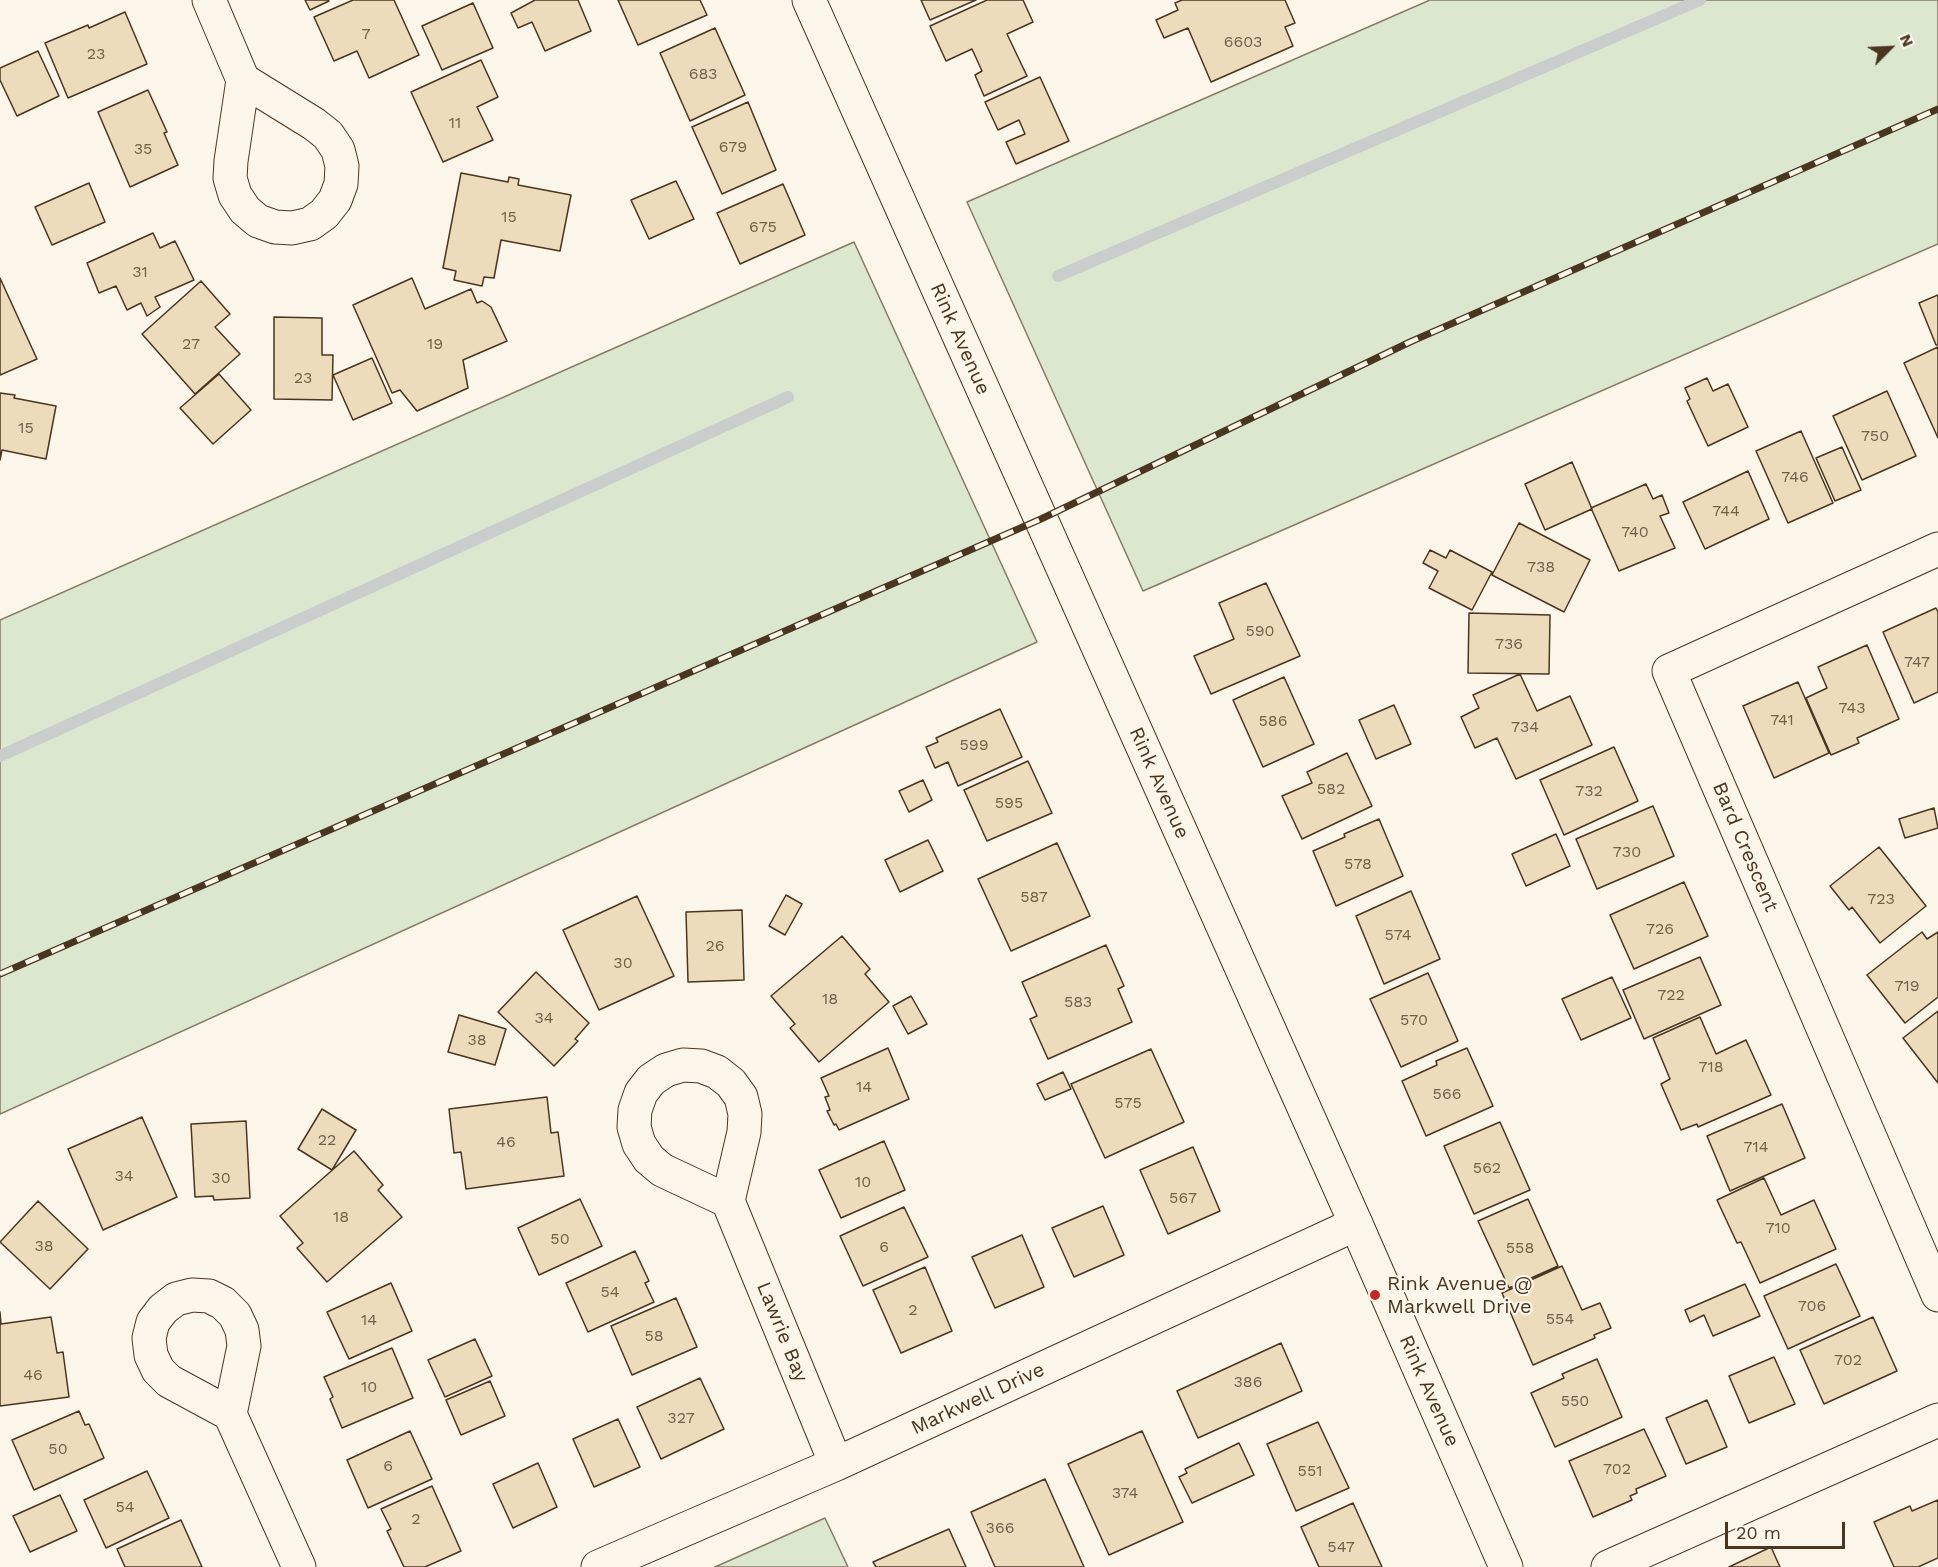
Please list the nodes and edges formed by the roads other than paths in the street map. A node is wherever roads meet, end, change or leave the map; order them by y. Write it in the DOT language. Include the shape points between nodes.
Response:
graph roads {
  1 [pos="209,0"];
  2 [pos="809,0"];
  3 [pos="243,80"];
  4 [pos="1938,549"];
  5 [pos="728,1201"];
  6 [pos="1356,1224"];
  7 [pos="1938,1295"];
  8 [pos="230,1414"];
  9 [pos="1938,1420"];
  10 [pos="836,1464"];
  11 [pos="299,1567"];
  12 [pos="598,1567"];
  13 [pos="1506,1567"];
  14 [pos="1608,1567"];
  1 -- 3 [label="street"];
  2 -- 6 [label="street, Rink Avenue"];
  4 -- 7 [label="street, Bard Crescent" via="1669,671"];
  5 -- 10 [label="street, Lawrie Bay"];
  6 -- 10 [label="street, Markwell Drive"];
  6 -- 13 [label="street, Rink Avenue"];
  8 -- 11 [label="street"];
  9 -- 14 [label="street"];
  10 -- 12 [label="street, Markwell Drive"];
}
